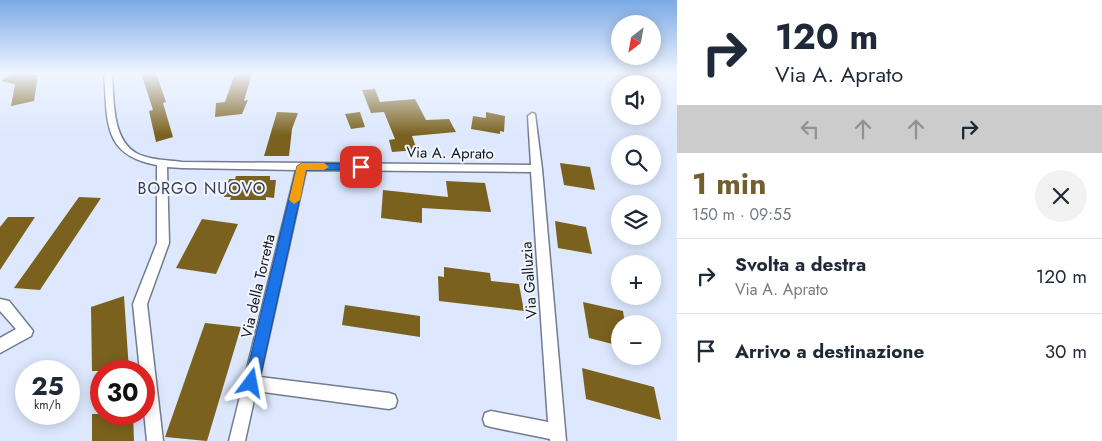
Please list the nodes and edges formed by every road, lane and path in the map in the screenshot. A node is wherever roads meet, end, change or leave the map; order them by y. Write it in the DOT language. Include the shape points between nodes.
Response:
graph roads {
  1 [pos="110,94"];
  2 [pos="532,116"];
  3 [pos="162,163"];
  4 [pos="302,166"];
  5 [pos="537,169"];
  6 [pos="0,305"];
  7 [pos="0,346"];
  8 [pos="251,383"];
  9 [pos="389,401"];
  10 [pos="491,419"];
  11 [pos="557,436"];
  12 [pos="155,441"];
  13 [pos="236,441"];
  1 -- 3 [label="street, Via A. Aprato" via="115,132 122,146 133,155"];
  2 -- 5 [label="street, Via Galluzia"];
  3 -- 4 [label="street, Via A. Aprato"];
  3 -- 12 [label="street" via="163,243 140,304"];
  4 -- 5 [label="street, Via A. Aprato"];
  4 -- 8 [label="street, Via della Torretta"];
  5 -- 11 [label="street, Via Galluzia"];
  6 -- 7 [label="street" via="4,305 26,331"];
  8 -- 9 [label="street"];
  8 -- 13 [label="street, Via della Torretta"];
  10 -- 11 [label="street"];
}
